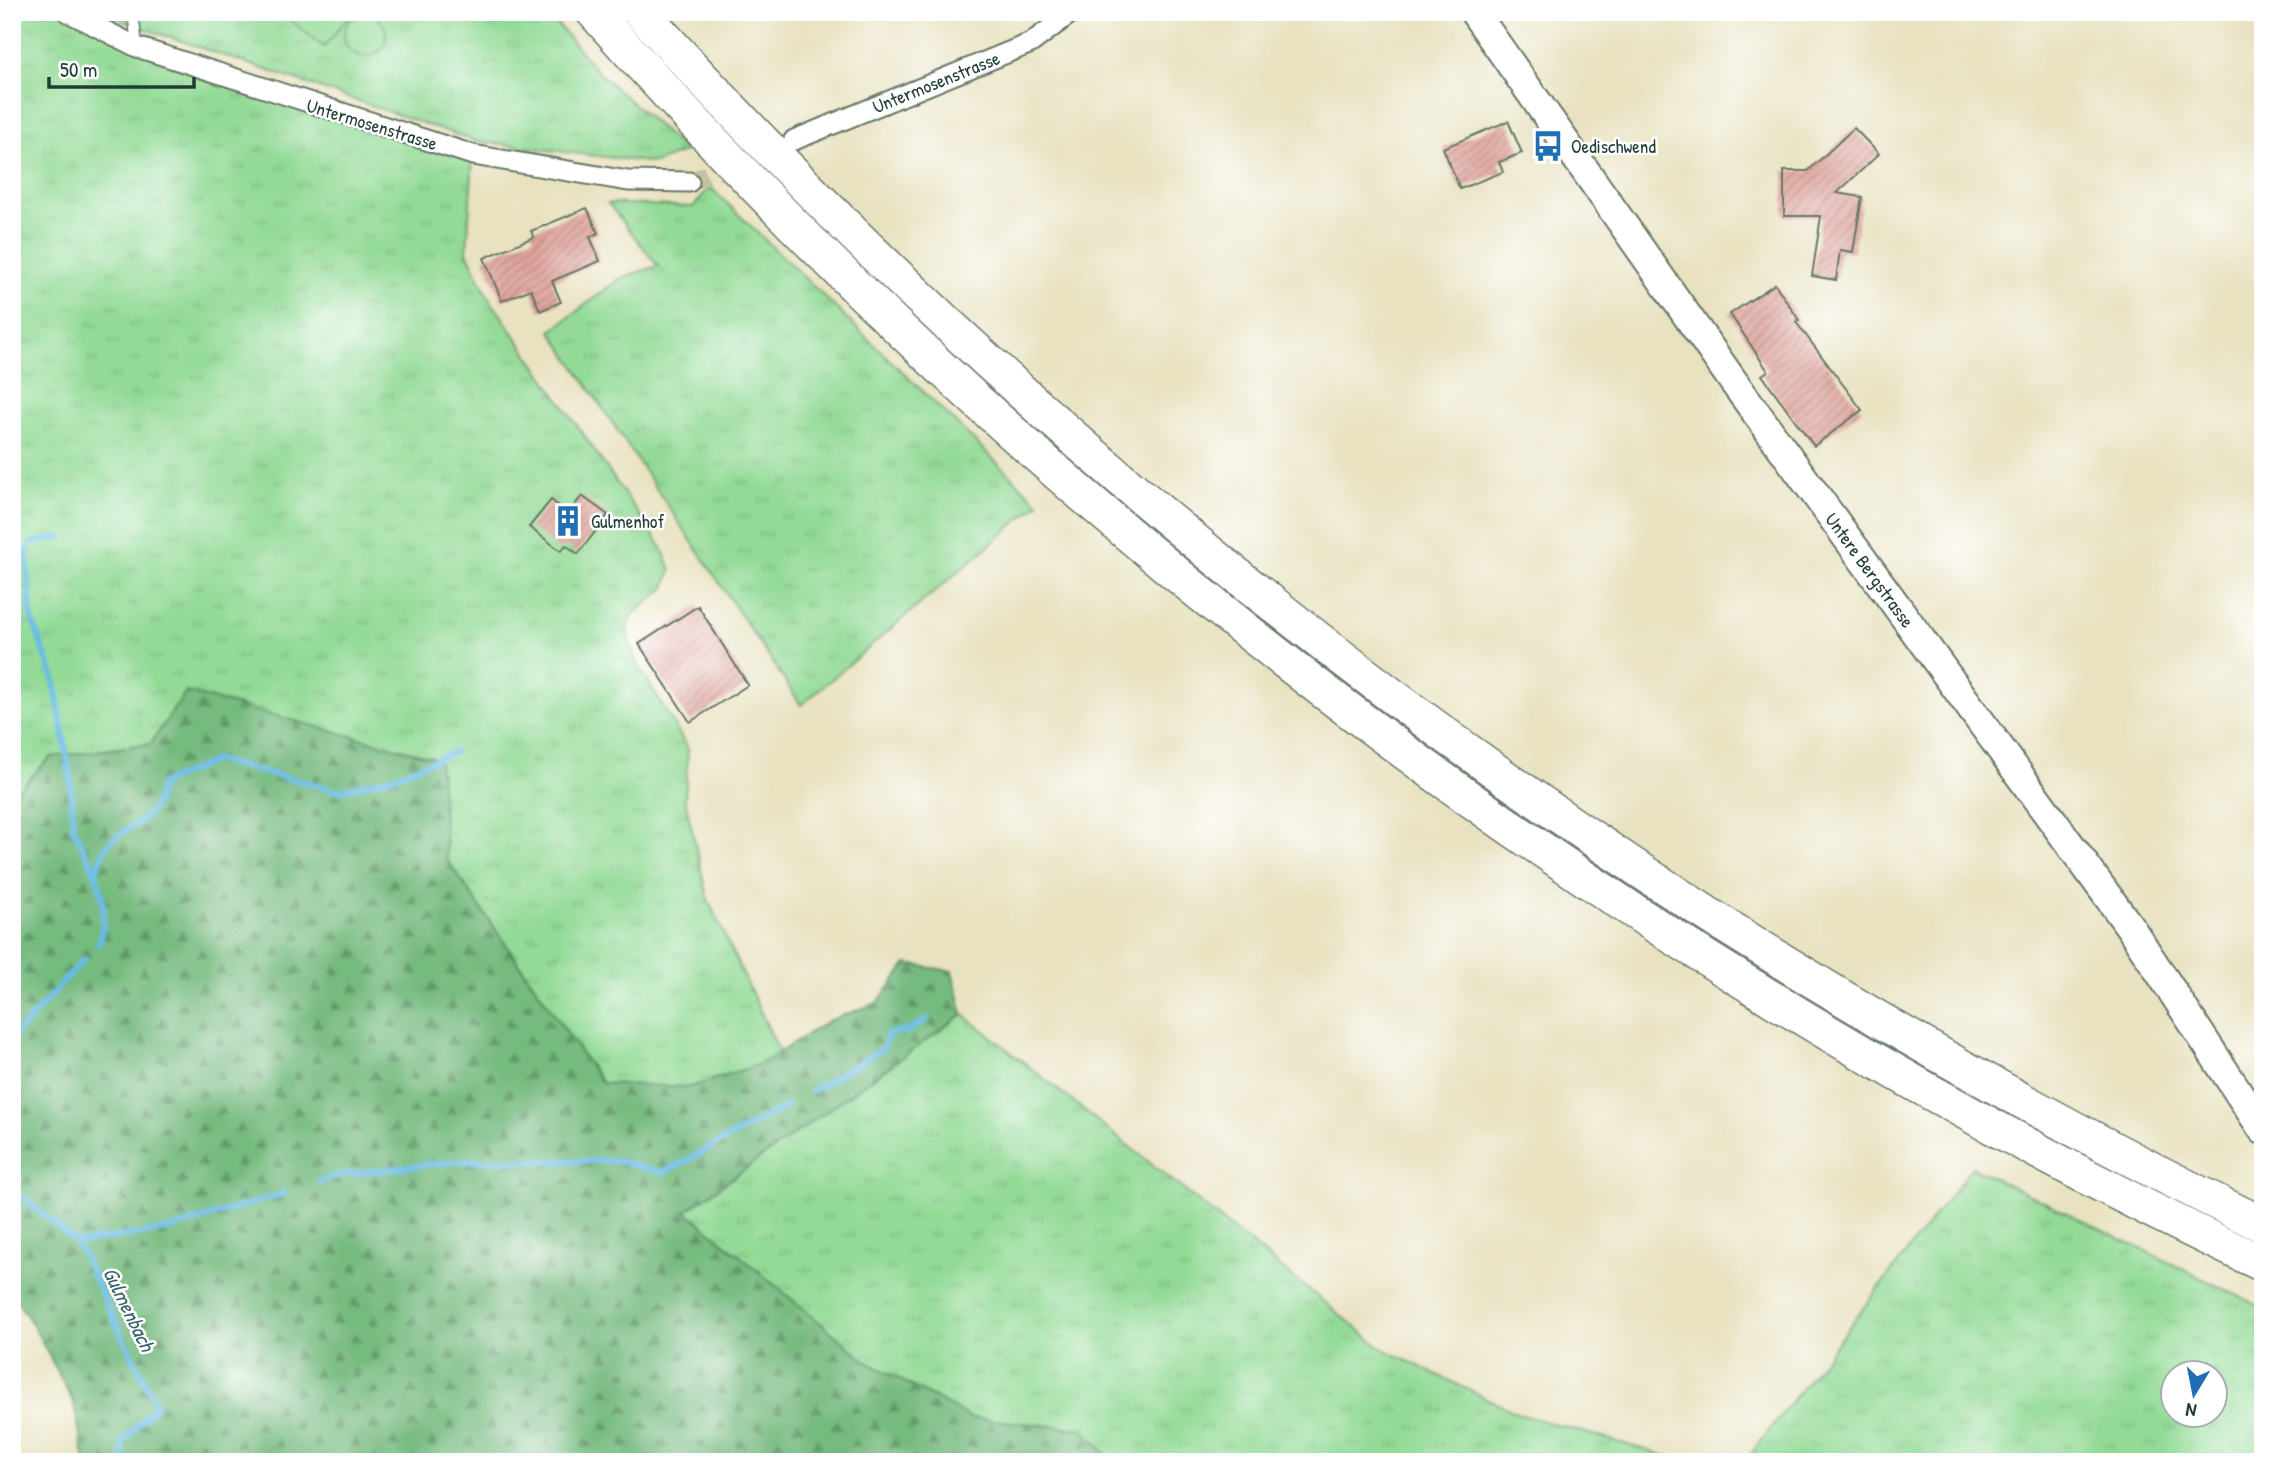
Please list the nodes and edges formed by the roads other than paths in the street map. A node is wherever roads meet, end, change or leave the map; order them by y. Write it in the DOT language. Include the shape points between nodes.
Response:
graph roads {
  1 [pos="68,12"];
  2 [pos="134,12"];
  3 [pos="594,12"];
  4 [pos="640,12"];
  5 [pos="1072,12"];
  6 [pos="1474,12"];
  7 [pos="137,47"];
  8 [pos="794,140"];
  9 [pos="689,183"];
  10 [pos="2263,1130"];
  11 [pos="2263,1225"];
  12 [pos="2263,1264"];
  1 -- 7 [label="street, Untermosenstrasse"];
  2 -- 7 [label="lane"];
  3 -- 12 [label="highway" via="751,181 926,353 1122,527 1352,712 1603,890 1771,997 2046,1155"];
  4 -- 11 [label="highway" via="837,219 996,370 1220,563 1396,701 1564,821 1784,964 1976,1077"];
  5 -- 8 [label="street, Untermosenstrasse" via="1031,43"];
  6 -- 10 [label="main road, Untere Bergstrasse" via="1733,381 2130,927"];
  7 -- 9 [label="street, Untermosenstrasse" via="473,155 628,181"];
}
